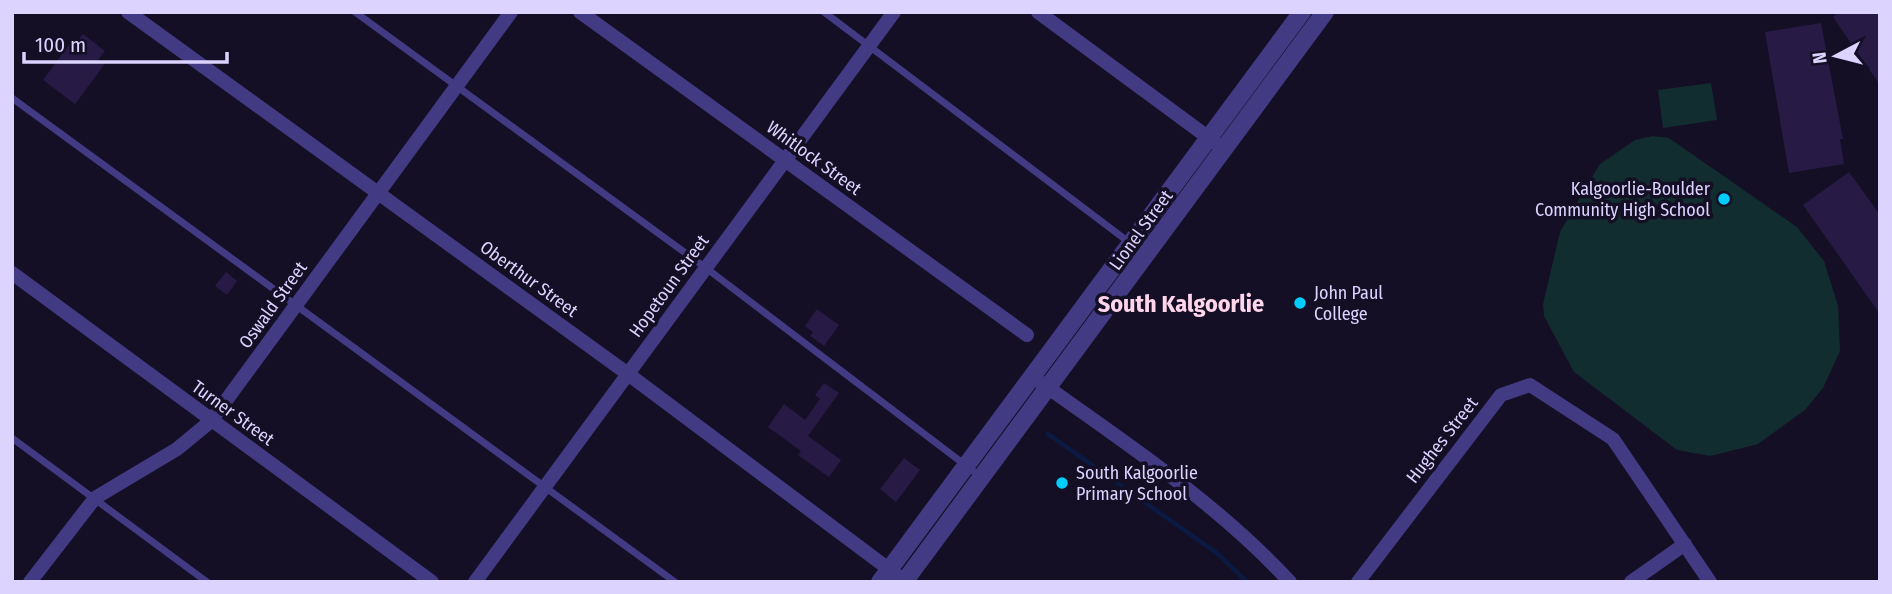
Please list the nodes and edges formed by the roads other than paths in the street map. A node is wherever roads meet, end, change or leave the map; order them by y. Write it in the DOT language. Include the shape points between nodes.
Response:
graph roads {
  1 [pos="128,12"];
  2 [pos="355,12"];
  3 [pos="511,12"];
  4 [pos="579,12"];
  5 [pos="824,12"];
  6 [pos="894,12"];
  7 [pos="1038,12"];
  8 [pos="1302,12"];
  9 [pos="1325,12"];
  10 [pos="869,46"];
  11 [pos="456,87"];
  12 [pos="12,98"];
  13 [pos="1209,138"];
  14 [pos="1224,149"];
  15 [pos="785,161"];
  16 [pos="378,195"];
  17 [pos="1131,244"];
  18 [pos="706,268"];
  19 [pos="12,273"];
  20 [pos="295,307"];
  21 [pos="1027,335"];
  22 [pos="628,374"];
  23 [pos="1033,377"];
  24 [pos="1048,387"];
  25 [pos="212,421"];
  26 [pos="12,438"];
  27 [pos="966,466"];
  28 [pos="981,478"];
  29 [pos="544,488"];
  30 [pos="94,498"];
  31 [pos="1685,544"];
  32 [pos="885,575"];
  33 [pos="905,581"];
  34 [pos="30,582"];
  35 [pos="207,582"];
  36 [pos="432,582"];
  37 [pos="475,582"];
  38 [pos="675,582"];
  39 [pos="1290,582"];
  40 [pos="1358,582"];
  41 [pos="1631,582"];
  42 [pos="1710,582"];
  1 -- 16 [label="street, Oberthur Street"];
  2 -- 11 [label="lane"];
  3 -- 11 [label="street, Oswald Street"];
  4 -- 15 [label="street, Whitlock Street"];
  5 -- 10 [label="lane"];
  6 -- 10 [label="street, Hopetoun Street"];
  7 -- 13 [label="street"];
  8 -- 13 [label="street, Lionel Street"];
  9 -- 14 [label="street, Lionel Street"];
  10 -- 15 [label="street, Hopetoun Street"];
  10 -- 17 [label="lane"];
  11 -- 16 [label="street, Oswald Street"];
  11 -- 18 [label="lane"];
  12 -- 20 [label="lane"];
  13 -- 14 [label="street"];
  13 -- 17 [label="street, Lionel Street"];
  14 -- 24 [label="street, Lionel Street"];
  15 -- 18 [label="street, Hopetoun Street"];
  15 -- 21 [label="street, Whitlock Street"];
  16 -- 20 [label="street, Oswald Street"];
  16 -- 22 [label="street, Oberthur Street"];
  17 -- 23 [label="street, Lionel Street"];
  18 -- 22 [label="street, Hopetoun Street"];
  18 -- 27 [label="lane"];
  19 -- 25 [label="street, Turner Street"];
  20 -- 25 [label="street, Oswald Street"];
  20 -- 29 [label="lane"];
  22 -- 29 [label="street, Hopetoun Street"];
  22 -- 32 [label="street, Oberthur Street"];
  23 -- 24 [label="street"];
  23 -- 27 [label="street, Lionel Street"];
  24 -- 28 [label="street, Lionel Street"];
  24 -- 39 [label="street" via="1214,511 1259,548"];
  25 -- 30 [label="street, Oswald Street" via="177,450"];
  25 -- 36 [label="street, Turner Street"];
  26 -- 30 [label="lane"];
  27 -- 28 [label="lane"];
  27 -- 32 [label="street, Lionel Street"];
  28 -- 33 [label="street, Lionel Street"];
  29 -- 37 [label="street, Hopetoun Street"];
  29 -- 38 [label="lane"];
  30 -- 34 [label="street, Oswald Street"];
  30 -- 35 [label="lane"];
  31 -- 40 [label="street, Hughes Street" via="1613,439 1530,385 1501,395"];
  31 -- 41 [label="street"];
  31 -- 42 [label="street, Hughes Street"];
  32 -- 33 [label="street, Oberthur Street"];
}
